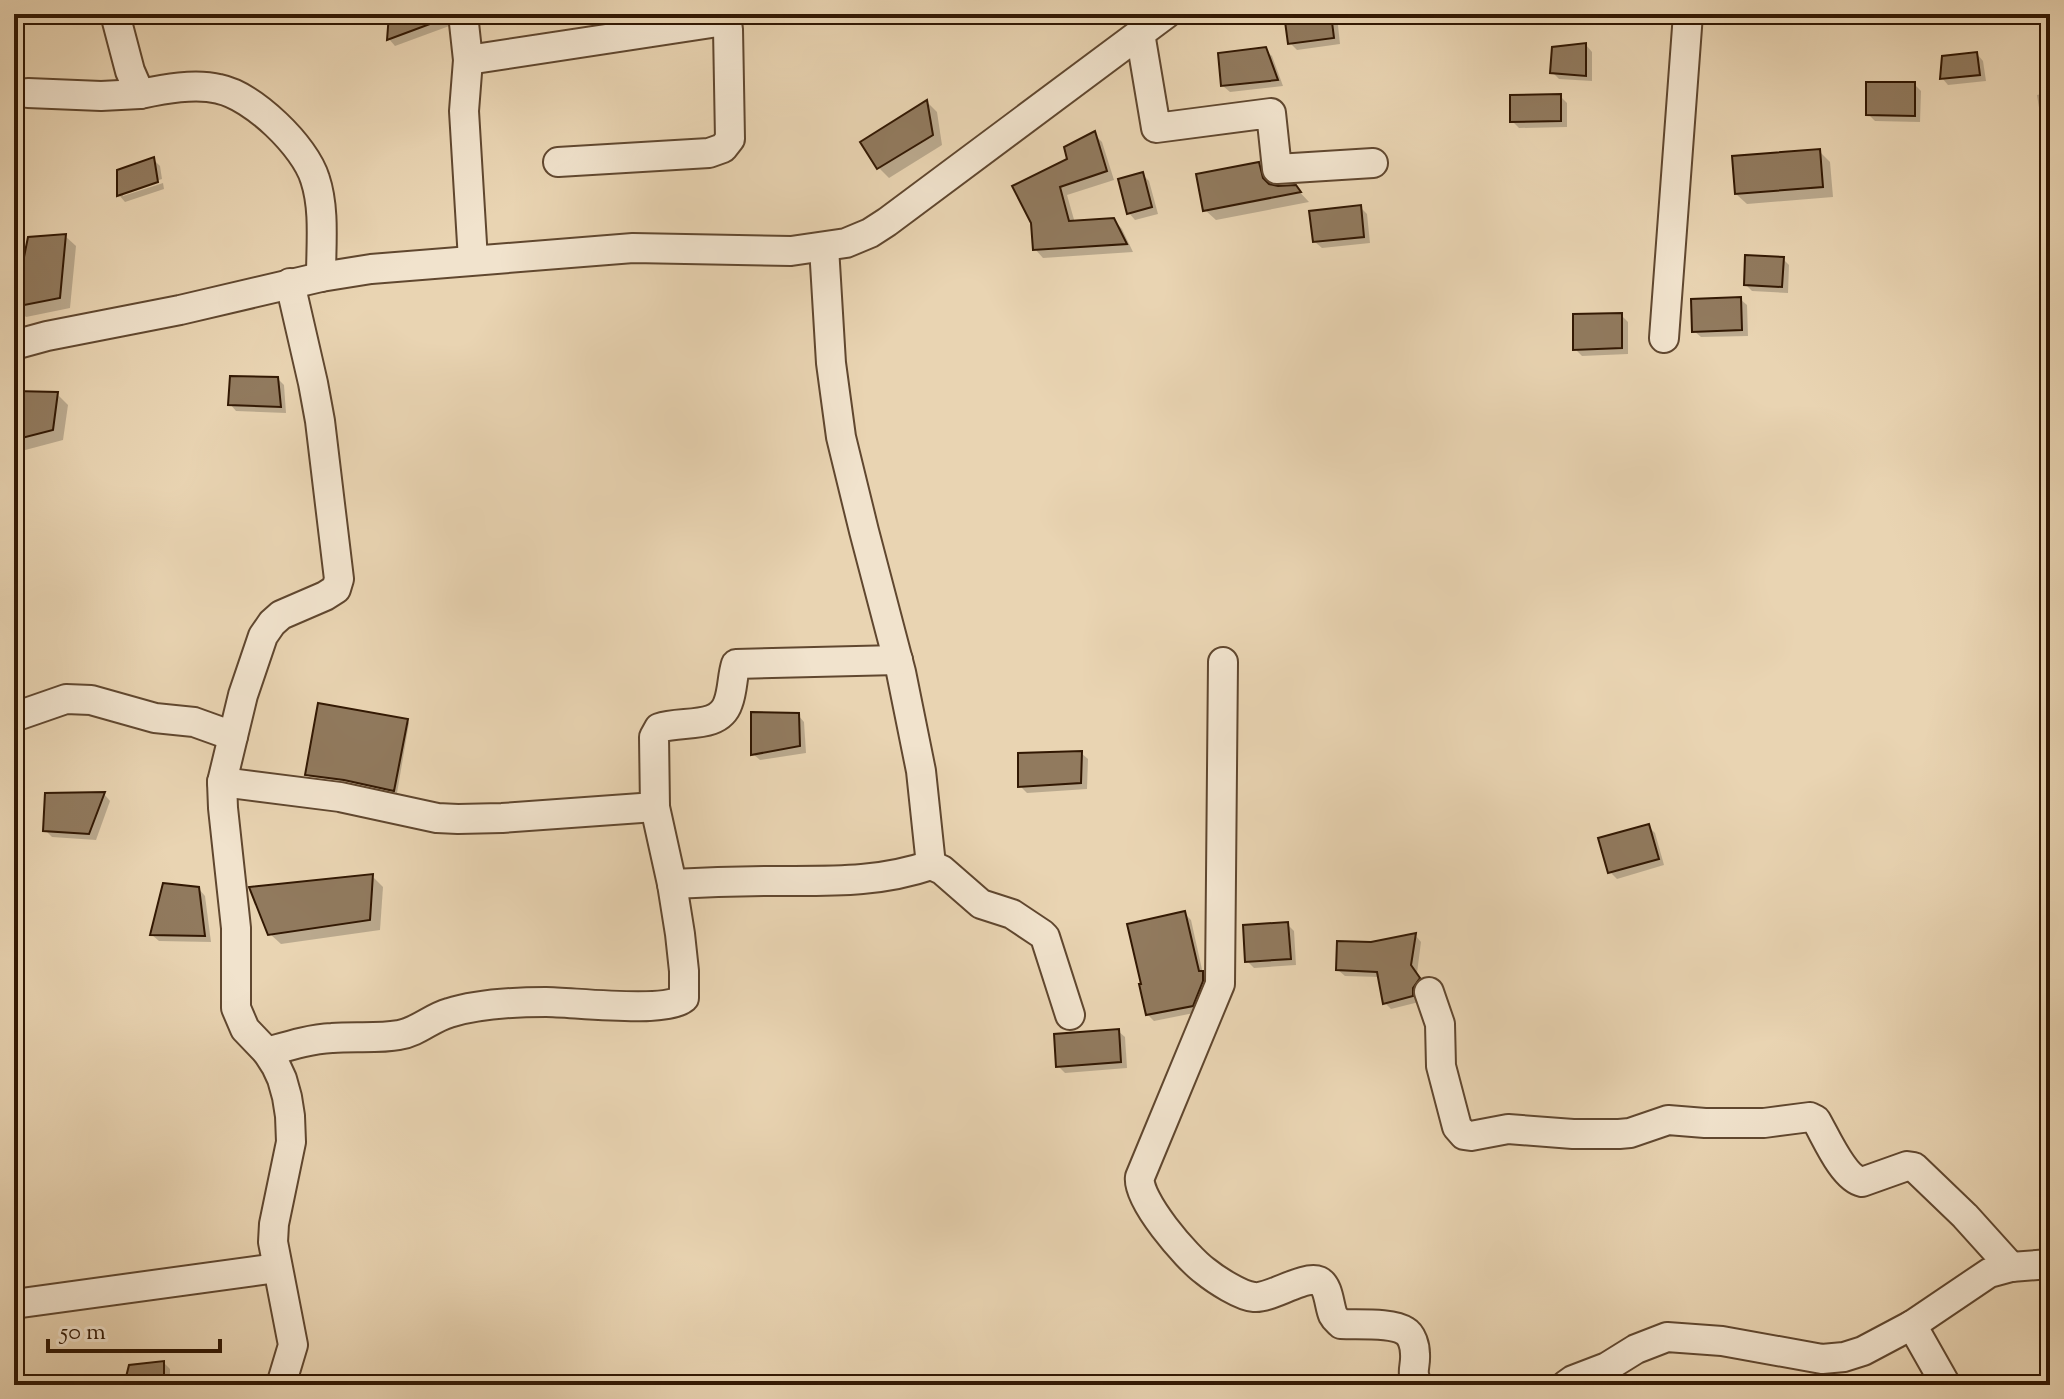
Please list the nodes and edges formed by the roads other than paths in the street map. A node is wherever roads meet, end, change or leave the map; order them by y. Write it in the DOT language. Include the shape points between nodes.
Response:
graph roads {
  1 [pos="115,14"];
  2 [pos="463,14"];
  3 [pos="1166,14"];
  4 [pos="1688,14"];
  5 [pos="1140,33"];
  6 [pos="468,60"];
  7 [pos="28,93"];
  8 [pos="140,94"];
  9 [pos="558,162"];
  10 [pos="1373,163"];
  11 [pos="824,247"];
  12 [pos="473,260"];
  13 [pos="321,277"];
  14 [pos="290,283"];
  15 [pos="1664,338"];
  16 [pos="14,345"];
  17 [pos="898,660"];
  18 [pos="1223,662"];
  19 [pos="17,716"];
  20 [pos="233,736"];
  21 [pos="222,782"];
  22 [pos="655,807"];
  23 [pos="931,865"];
  24 [pos="672,884"];
  25 [pos="1429,992"];
  26 [pos="1070,1015"];
  27 [pos="267,1052"];
  28 [pos="2050,1264"];
  29 [pos="2011,1267"];
  30 [pos="277,1268"];
  31 [pos="14,1304"];
  32 [pos="1912,1325"];
  33 [pos="281,1385"];
  34 [pos="1418,1385"];
  35 [pos="1566,1385"];
  36 [pos="1946,1385"];
  1 -- 8 [label="street"];
  2 -- 6 [label="street"];
  3 -- 5 [label="street"];
  4 -- 15 [label="street"];
  5 -- 10 [label="street" via="1156,128 1271,113 1277,169"];
  5 -- 11 [label="street" via="887,222 846,243"];
  6 -- 9 [label="street" via="725,24 730,139 723,148"];
  6 -- 12 [label="street" via="464,111"];
  7 -- 8 [label="street"];
  8 -- 13 [label="street" via="222,89 256,109 291,141 308,161 319,196"];
  11 -- 12 [label="street" via="633,248"];
  11 -- 17 [label="street" via="841,437"];
  12 -- 13 [label="street"];
  13 -- 14 [label="street"];
  14 -- 16 [label="street"];
  14 -- 20 [label="street" via="320,421 339,579 336,589 281,615 263,636"];
  17 -- 22 [label="street" via="736,664 730,700 718,718 659,728 654,737"];
  17 -- 23 [label="street" via="921,771"];
  18 -- 34 [label="street" via="1220,984 1140,1177 1140,1188 1171,1235 1222,1283 1250,1297 1264,1297 1319,1281 1341,1324 1404,1329 1412,1337 1412,1375"];
  19 -- 20 [label="street" via="66,699 91,700"];
  20 -- 21 [label="street"];
  21 -- 22 [label="street" via="340,797 437,818"];
  21 -- 27 [label="street" via="236,928 236,1008 245,1029"];
  22 -- 24 [label="street"];
  23 -- 24 [label="street" via="900,875 831,882"];
  23 -- 26 [label="street" via="981,904 1012,914 1045,937"];
  24 -- 27 [label="street" via="684,971 684,998 677,1003 474,1007 396,1036 330,1038"];
  25 -- 29 [label="street" via="1440,1024 1441,1066 1457,1127 1464,1135 1506,1129 1619,1134 1668,1120 1764,1123 1810,1117 1855,1180 1914,1167"];
  27 -- 30 [label="street" via="282,1079 291,1142 274,1224"];
  28 -- 29 [label="street"];
  29 -- 32 [label="street" via="1989,1273"];
  30 -- 31 [label="street"];
  30 -- 33 [label="street" via="293,1345"];
  32 -- 35 [label="street" via="1863,1351 1822,1359 1667,1337"];
  32 -- 36 [label="street"];
}
